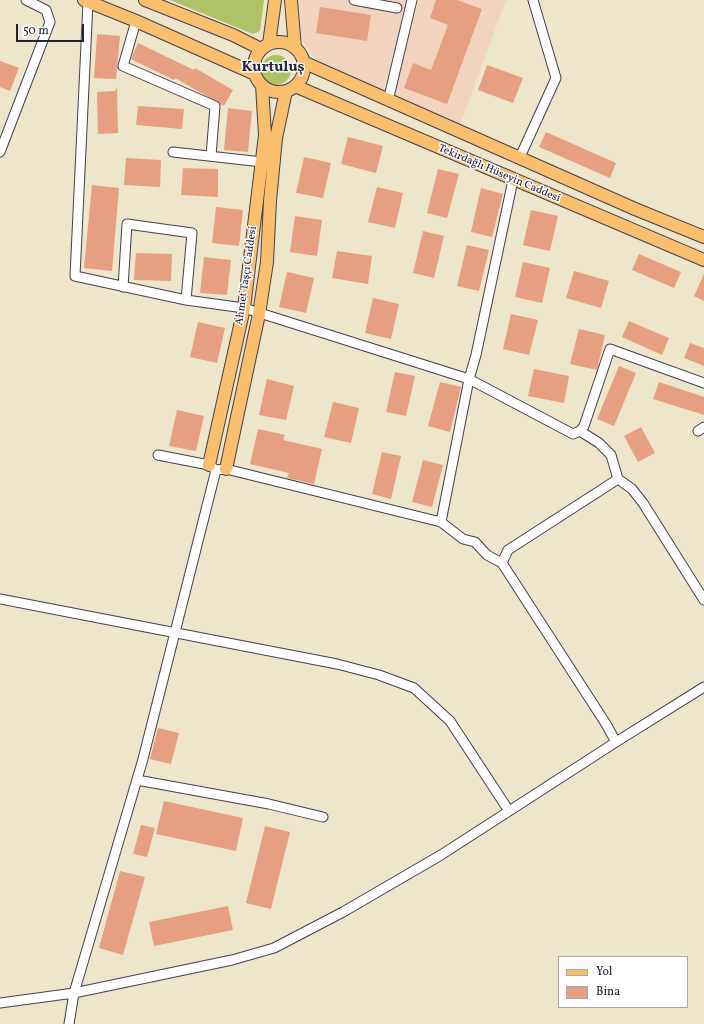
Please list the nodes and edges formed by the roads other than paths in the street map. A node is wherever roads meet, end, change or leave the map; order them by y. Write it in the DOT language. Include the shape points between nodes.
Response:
graph roads {
  1 [pos="26,0"];
  2 [pos="146,0"];
  3 [pos="275,0"];
  4 [pos="291,0"];
  5 [pos="354,0"];
  6 [pos="412,0"];
  7 [pos="533,0"];
  8 [pos="86,1"];
  9 [pos="397,8"];
  10 [pos="136,21"];
  11 [pos="265,46"];
  12 [pos="295,48"];
  13 [pos="303,62"];
  14 [pos="255,74"];
  15 [pos="262,85"];
  16 [pos="291,88"];
  17 [pos="388,101"];
  18 [pos="0,152"];
  19 [pos="173,152"];
  20 [pos="211,156"];
  21 [pos="520,157"];
  22 [pos="262,162"];
  23 [pos="513,180"];
  24 [pos="704,237"];
  25 [pos="704,260"];
  26 [pos="123,287"];
  27 [pos="186,300"];
  28 [pos="244,308"];
  29 [pos="258,314"];
  30 [pos="469,379"];
  31 [pos="704,383"];
  32 [pos="580,431"];
  33 [pos="158,455"];
  34 [pos="217,468"];
  35 [pos="618,479"];
  36 [pos="441,522"];
  37 [pos="502,563"];
  38 [pos="0,599"];
  39 [pos="704,600"];
  40 [pos="176,632"];
  41 [pos="704,687"];
  42 [pos="616,742"];
  43 [pos="137,780"];
  44 [pos="508,811"];
  45 [pos="323,817"];
  46 [pos="74,993"];
  47 [pos="0,1003"];
  48 [pos="69,1024"];
  1 -- 18 [label="street" via="46,10 50,22"];
  2 -- 11 [label="main road"];
  3 -- 11 [label="main road"];
  4 -- 12 [label="main road"];
  5 -- 9 [label="street"];
  6 -- 17 [label="street"];
  7 -- 21 [label="street" via="556,78"];
  8 -- 10 [label="main road"];
  8 -- 26 [label="street" via="74,276"];
  10 -- 14 [label="main road"];
  10 -- 20 [label="street" via="123,66 215,106"];
  11 -- 12 [label="main road" via="282,42"];
  11 -- 14 [label="main road" via="254,60"];
  12 -- 13 [label="main road"];
  13 -- 16 [label="main road" via="302,75"];
  13 -- 17 [label="main road"];
  14 -- 15 [label="main road"];
  15 -- 16 [label="main road" via="277,92"];
  15 -- 22 [label="main road, Ahmet Taşçı Caddesi" via="265,135"];
  16 -- 23 [label="main road, Tekirdağlı Hüseyin Caddesi"];
  16 -- 29 [label="main road, Ahmet Taşçı Caddesi" via="276,138 267,262"];
  17 -- 21 [label="main road"];
  19 -- 20 [label="street"];
  20 -- 22 [label="street"];
  21 -- 24 [label="main road"];
  22 -- 28 [label="main road, Ahmet Taşçı Caddesi"];
  23 -- 25 [label="main road, Tekirdağlı Hüseyin Caddesi"];
  23 -- 30 [label="street"];
  26 -- 27 [label="street"];
  26 -- 27 [label="street" via="127,224 192,233"];
  27 -- 28 [label="street"];
  28 -- 29 [label="street"];
  28 -- 34 [label="main road, Ahmet Taşçı Caddesi"];
  29 -- 30 [label="street"];
  29 -- 34 [label="main road, Ahmet Taşçı Caddesi"];
  30 -- 32 [label="street" via="573,434"];
  30 -- 36 [label="street"];
  31 -- 32 [label="street" via="610,348 584,426"];
  32 -- 35 [label="street" via="599,443 611,455"];
  33 -- 34 [label="street"];
  34 -- 36 [label="street"];
  34 -- 40 [label="street" via="184,588"];
  35 -- 37 [label="street" via="508,550"];
  35 -- 39 [label="street" via="632,489 643,502"];
  36 -- 37 [label="street" via="463,540 475,542 487,555"];
  37 -- 42 [label="street"];
  38 -- 40 [label="street"];
  40 -- 43 [label="street"];
  40 -- 44 [label="street" via="337,664 414,688 450,721"];
  41 -- 42 [label="street"];
  42 -- 44 [label="street"];
  43 -- 45 [label="street" via="269,804"];
  43 -- 46 [label="street"];
  44 -- 46 [label="street" via="441,855 343,912 274,948 232,960"];
  46 -- 47 [label="street"];
  46 -- 48 [label="street"];
}
